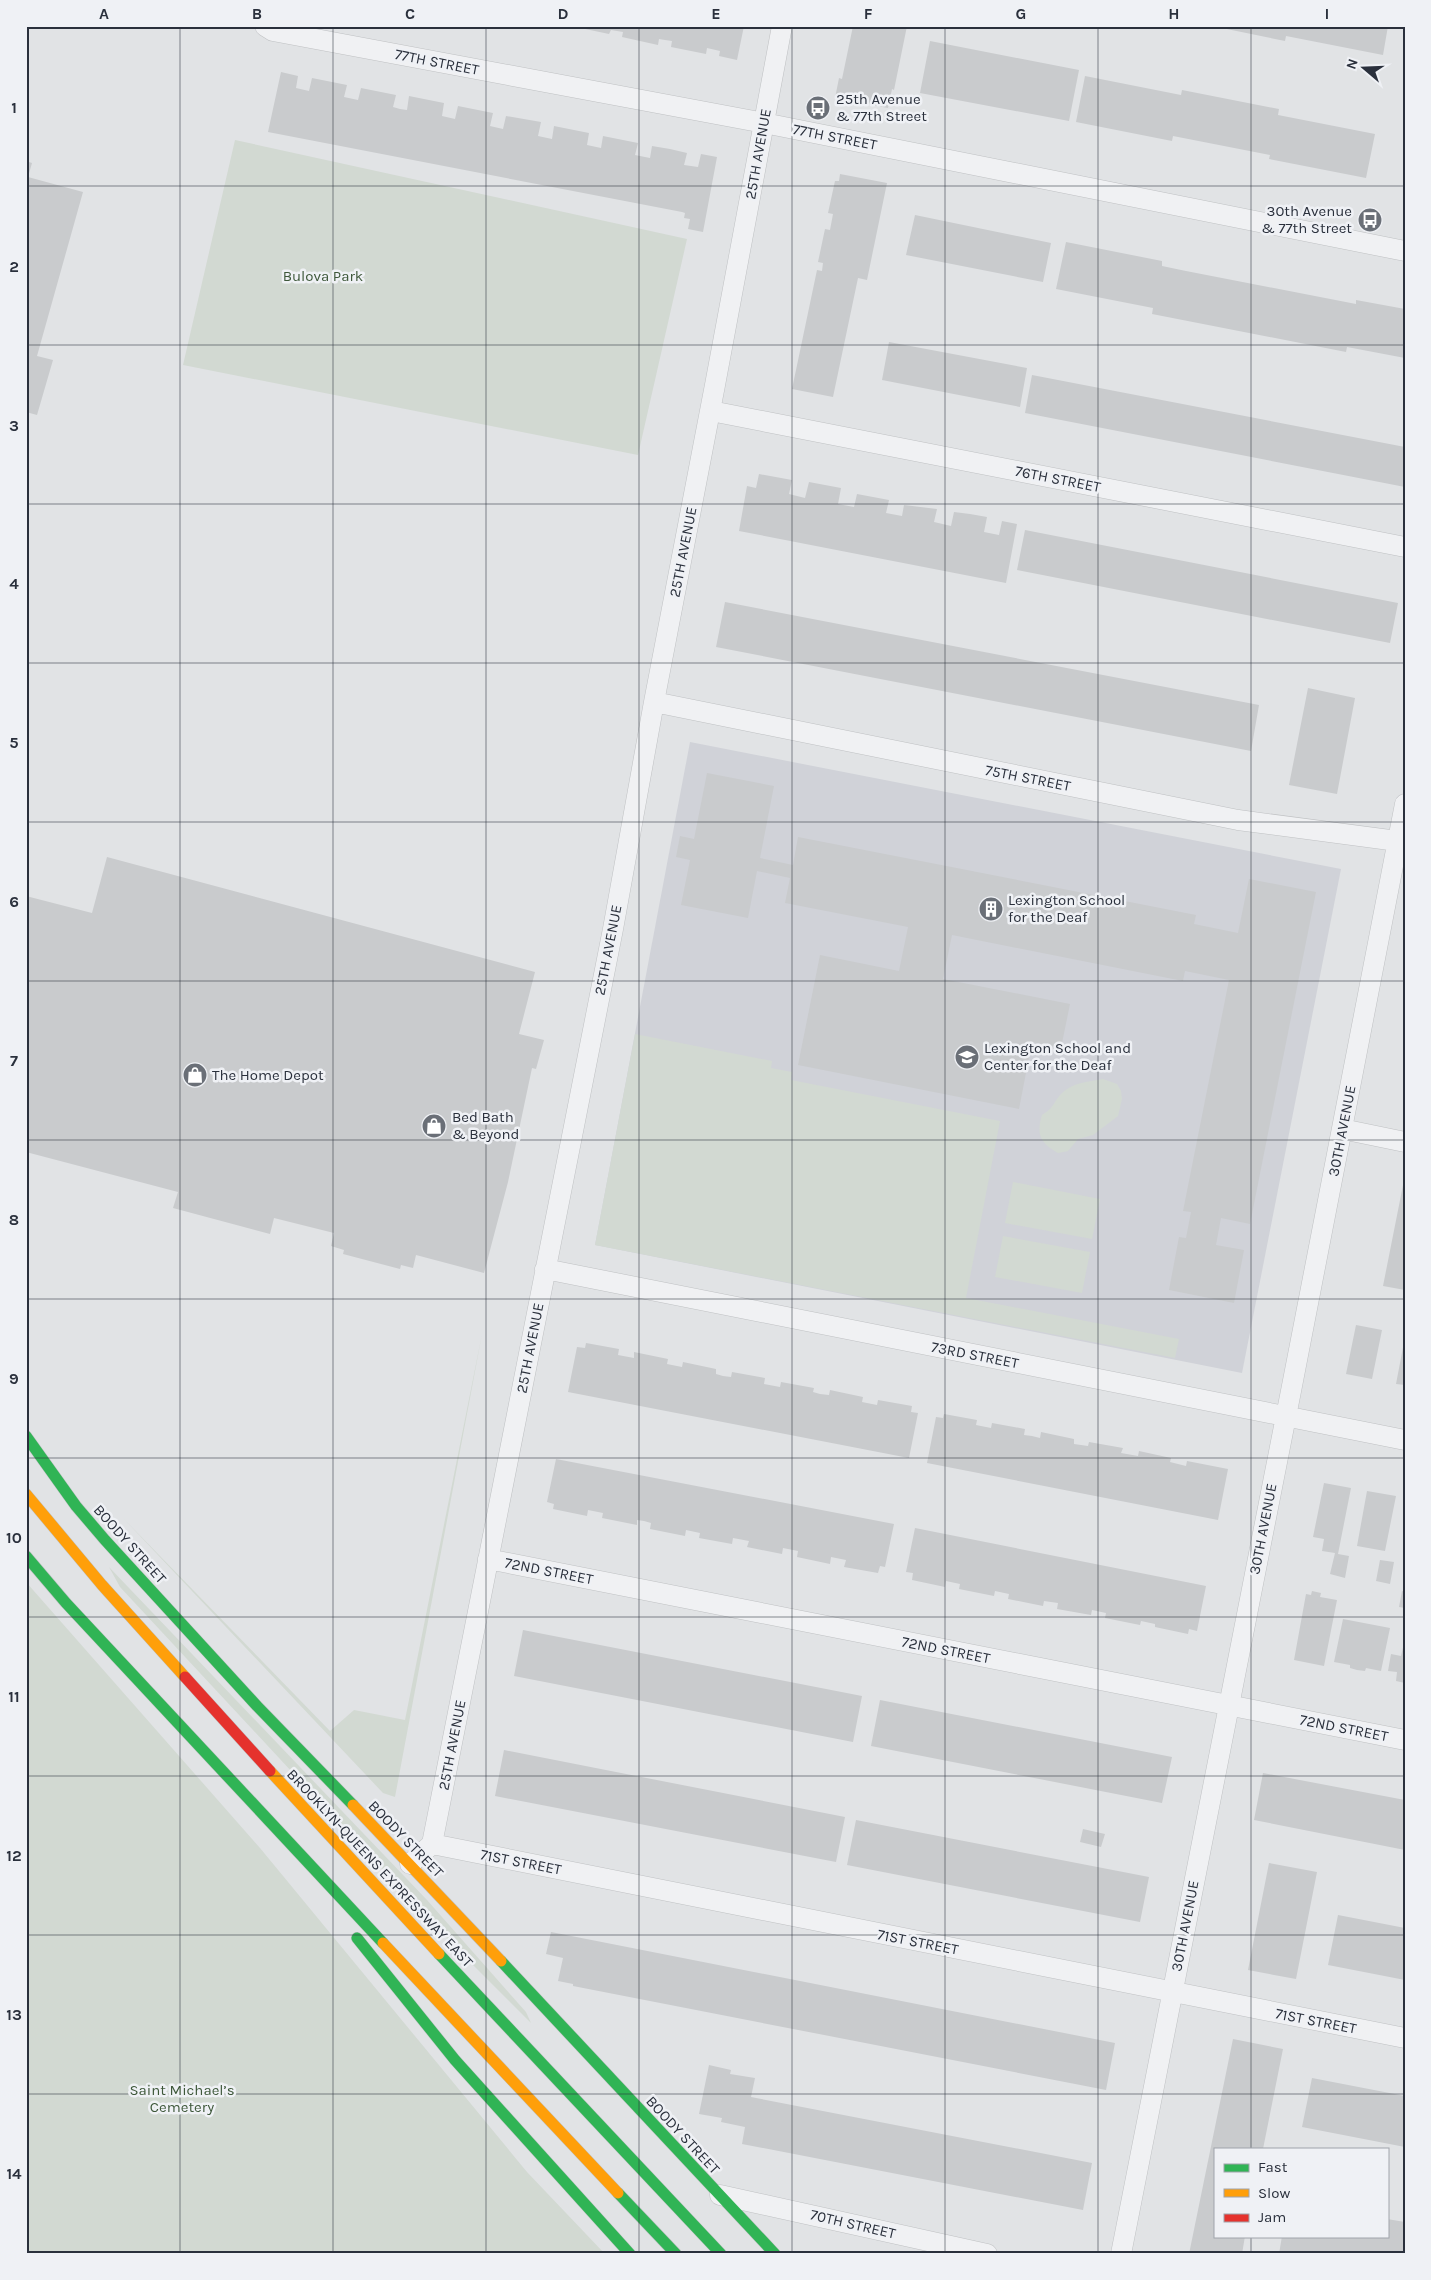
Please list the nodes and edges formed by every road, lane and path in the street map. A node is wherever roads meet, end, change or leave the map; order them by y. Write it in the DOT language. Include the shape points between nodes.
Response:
graph roads {
  1 [pos="265,26"];
  2 [pos="782,26"];
  3 [pos="764,123"];
  4 [pos="1405,251"];
  5 [pos="711,411"];
  6 [pos="1405,547"];
  7 [pos="654,702"];
  8 [pos="1405,804"];
  9 [pos="1401,842"];
  10 [pos="1342,1129"];
  11 [pos="1405,1142"];
  12 [pos="545,1269"];
  13 [pos="1285,1416"];
  14 [pos="26,1436"];
  15 [pos="1405,1440"];
  16 [pos="26,1494"];
  17 [pos="26,1556"];
  18 [pos="488,1559"];
  19 [pos="1229,1705"];
  20 [pos="1405,1740"];
  21 [pos="285,1840"];
  22 [pos="432,1844"];
  23 [pos="410,1864"];
  24 [pos="339,1912"];
  25 [pos="350,1928"];
  26 [pos="1172,1992"];
  27 [pos="1405,2038"];
  28 [pos="720,2195"];
  29 [pos="630,2254"];
  30 [pos="676,2254"];
  31 [pos="721,2254"];
  32 [pos="775,2254"];
  33 [pos="987,2254"];
  34 [pos="1120,2254"];
  1 -- 3 [label="street, 77TH STREET" via="273,31"];
  2 -- 3 [label="street, 25TH AVENUE"];
  3 -- 4 [label="street, 77TH STREET"];
  3 -- 5 [label="street, 25TH AVENUE"];
  5 -- 6 [label="street, 76TH STREET"];
  5 -- 7 [label="street, 25TH AVENUE"];
  7 -- 9 [label="street, 75TH STREET" via="1238,820"];
  7 -- 12 [label="street, 25TH AVENUE" via="613,929"];
  8 -- 9 [label="street, 30TH AVENUE"];
  9 -- 10 [label="street, 30TH AVENUE"];
  10 -- 11 [label="street"];
  10 -- 13 [label="street, 30TH AVENUE"];
  12 -- 13 [label="street, 73RD STREET"];
  12 -- 18 [label="street, 25TH AVENUE"];
  13 -- 15 [label="street, 73RD STREET"];
  13 -- 19 [label="street, 30TH AVENUE"];
  14 -- 23 [label="main road, BOODY STREET" via="76,1506 105,1540 257,1706"];
  16 -- 31 [label="main road, BROOKLYN-QUEENS EXPRESSWAY EAST" via="102,1585 332,1840"];
  17 -- 21 [label="main road"];
  18 -- 19 [label="street, 72ND STREET"];
  18 -- 22 [label="street, 25TH AVENUE"];
  19 -- 20 [label="street, 72ND STREET"];
  19 -- 26 [label="street, 30TH AVENUE"];
  21 -- 24 [label="main road"];
  21 -- 30 [label="main road"];
  22 -- 23 [label="street"];
  22 -- 26 [label="street, 71ST STREET"];
  23 -- 28 [label="main road, BOODY STREET"];
  25 -- 29 [label="main road" via="386,1977 474,2082"];
  26 -- 27 [label="street, 71ST STREET"];
  26 -- 34 [label="street, 30TH AVENUE"];
  28 -- 32 [label="main road, BOODY STREET"];
  28 -- 33 [label="street, 70TH STREET"];
}
